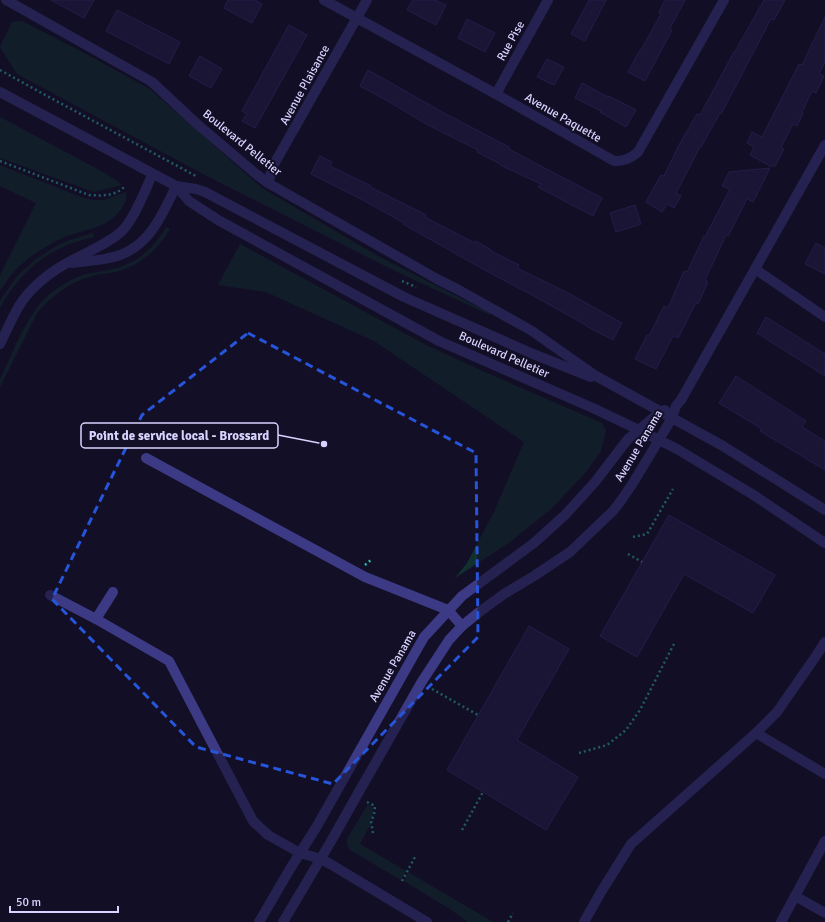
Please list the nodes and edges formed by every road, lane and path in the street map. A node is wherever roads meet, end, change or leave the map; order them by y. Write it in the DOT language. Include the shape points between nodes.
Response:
graph roads {
  1 [pos="6,0"];
  2 [pos="324,0"];
  3 [pos="367,0"];
  4 [pos="548,0"];
  5 [pos="724,0"];
  6 [pos="356,18"];
  7 [pos="0,70"];
  8 [pos="9,75"];
  9 [pos="0,92"];
  10 [pos="496,94"];
  11 [pos="825,145"];
  12 [pos="0,161"];
  13 [pos="152,174"];
  14 [pos="268,183"];
  15 [pos="126,186"];
  16 [pos="176,186"];
  17 [pos="64,264"];
  18 [pos="755,269"];
  19 [pos="825,317"];
  20 [pos="0,344"];
  21 [pos="612,385"];
  22 [pos="676,406"];
  23 [pos="660,412"];
  24 [pos="672,418"];
  25 [pos="639,430"];
  26 [pos="660,440"];
  27 [pos="146,458"];
  28 [pos="673,489"];
  29 [pos="825,510"];
  30 [pos="633,537"];
  31 [pos="825,543"];
  32 [pos="628,554"];
  33 [pos="642,562"];
  34 [pos="113,592"];
  35 [pos="50,595"];
  36 [pos="448,610"];
  37 [pos="96,619"];
  38 [pos="462,626"];
  39 [pos="675,642"];
  40 [pos="825,642"];
  41 [pos="432,689"];
  42 [pos="478,715"];
  43 [pos="756,733"];
  44 [pos="579,753"];
  45 [pos="825,774"];
  46 [pos="483,792"];
  47 [pos="367,802"];
  48 [pos="462,830"];
  49 [pos="373,833"];
  50 [pos="825,841"];
  51 [pos="300,853"];
  52 [pos="415,857"];
  53 [pos="321,859"];
  54 [pos="402,881"];
  55 [pos="795,896"];
  56 [pos="514,913"];
  57 [pos="825,913"];
  58 [pos="259,922"];
  59 [pos="283,922"];
  60 [pos="427,922"];
  61 [pos="508,922"];
  62 [pos="584,922"];
  63 [pos="781,922"];
  1 -- 14 [label="street, Boulevard Pelletier" via="152,82"];
  2 -- 6 [label="street, Avenue Paquette"];
  3 -- 6 [label="street, Avenue Plaisance"];
  4 -- 10 [label="street, Rue Pise"];
  5 -- 10 [label="street, Avenue Paquette" via="638,152 630,158 614,161"];
  6 -- 10 [label="street, Avenue Paquette"];
  6 -- 14 [label="street, Avenue Plaisance" via="273,166"];
  7 -- 8 [label="path"];
  9 -- 13 [label="street, Boulevard Pelletier"];
  11 -- 18 [label="street, Avenue Panama"];
  12 -- 15 [label="path" via="89,195 112,194"];
  13 -- 16 [label="street, Boulevard Pelletier"];
  13 -- 17 [label="street" via="123,230 112,240"];
  14 -- 21 [label="street, Boulevard Pelletier" via="532,331"];
  16 -- 17 [label="street" via="154,228 138,246 110,258"];
  16 -- 21 [label="street, Boulevard Pelletier" via="205,192 404,297 533,354"];
  16 -- 25 [label="street, Boulevard Pelletier" via="189,201 218,220 439,341"];
  17 -- 20 [label="street" via="34,288 19,305"];
  18 -- 19 [label="street"];
  18 -- 22 [label="street, Avenue Panama"];
  21 -- 23 [label="street, Boulevard Pelletier"];
  22 -- 23 [label="street, Avenue Panama"];
  22 -- 24 [label="street, Avenue Panama"];
  23 -- 24 [label="street, Boulevard Pelletier"];
  23 -- 25 [label="street, Avenue Panama"];
  24 -- 26 [label="street, Avenue Panama"];
  24 -- 29 [label="street, Boulevard Pelletier" via="723,446"];
  25 -- 26 [label="street, Boulevard Pelletier"];
  25 -- 36 [label="street, Avenue Panama" via="628,439 565,516 462,596"];
  26 -- 31 [label="street, Boulevard Pelletier" via="752,494"];
  26 -- 38 [label="street, Avenue Panama" via="620,502 584,540 570,552 478,612"];
  27 -- 36 [label="street" via="365,577"];
  28 -- 30 [label="path" via="647,534"];
  32 -- 33 [label="path"];
  34 -- 37 [label="street"];
  35 -- 37 [label="street"];
  36 -- 38 [label="street"];
  36 -- 51 [label="street, Avenue Panama" via="424,637"];
  37 -- 51 [label="street" via="169,662 253,821 268,835"];
  38 -- 53 [label="street, Avenue Panama" via="449,640 421,684"];
  39 -- 44 [label="path" via="640,710 626,730 607,745"];
  40 -- 43 [label="street" via="777,712"];
  41 -- 42 [label="path"];
  43 -- 45 [label="street"];
  43 -- 62 [label="street" via="631,844"];
  46 -- 48 [label="path"];
  47 -- 49 [label="path" via="375,806 371,821"];
  50 -- 55 [label="street"];
  51 -- 53 [label="street"];
  51 -- 58 [label="street, Avenue Panama"];
  52 -- 54 [label="path"];
  53 -- 59 [label="street, Avenue Panama"];
  53 -- 60 [label="street"];
  55 -- 57 [label="street"];
  55 -- 63 [label="street"];
  56 -- 61 [label="path"];
}
